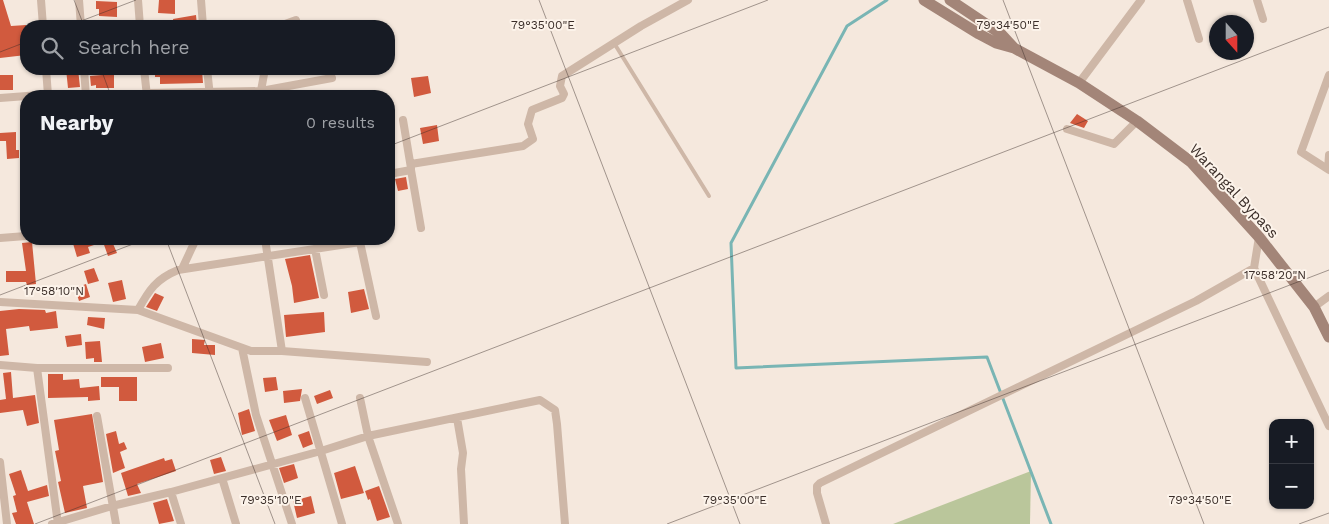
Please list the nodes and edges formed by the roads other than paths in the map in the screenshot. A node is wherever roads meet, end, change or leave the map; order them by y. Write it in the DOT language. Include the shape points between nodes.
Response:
graph roads {
  1 [pos="41,0"];
  2 [pos="79,0"];
  3 [pos="138,0"];
  4 [pos="201,0"];
  5 [pos="688,0"];
  6 [pos="924,0"];
  7 [pos="1188,0"];
  8 [pos="1257,0"];
  9 [pos="1137,1"];
  10 [pos="952,2"];
  11 [pos="1262,19"];
  12 [pos="43,20"];
  13 [pos="81,20"];
  14 [pos="140,20"];
  15 [pos="203,20"];
  16 [pos="1199,39"];
  17 [pos="614,43"];
  18 [pos="1014,48"];
  19 [pos="46,75"];
  20 [pos="84,75"];
  21 [pos="145,75"];
  22 [pos="207,75"];
  23 [pos="264,75"];
  24 [pos="1329,75"];
  25 [pos="332,78"];
  26 [pos="1079,83"];
  27 [pos="48,90"];
  28 [pos="86,90"];
  29 [pos="146,90"];
  30 [pos="209,90"];
  31 [pos="261,90"];
  32 [pos="274,90"];
  33 [pos="20,97"];
  34 [pos="0,98"];
  35 [pos="403,120"];
  36 [pos="1137,121"];
  37 [pos="1067,129"];
  38 [pos="1329,155"];
  39 [pos="411,167"];
  40 [pos="1328,170"];
  41 [pos="395,172"];
  42 [pos="709,196"];
  43 [pos="421,228"];
  44 [pos="20,236"];
  45 [pos="1258,237"];
  46 [pos="0,238"];
  47 [pos="193,245"];
  48 [pos="266,245"];
  49 [pos="335,245"];
  50 [pos="361,245"];
  51 [pos="315,249"];
  52 [pos="268,256"];
  53 [pos="1254,268"];
  54 [pos="182,269"];
  55 [pos="324,295"];
  56 [pos="1329,296"];
  57 [pos="0,302"];
  58 [pos="1314,307"];
  59 [pos="138,310"];
  60 [pos="376,316"];
  61 [pos="1329,336"];
  62 [pos="242,348"];
  63 [pos="282,351"];
  64 [pos="427,362"];
  65 [pos="0,365"];
  66 [pos="37,368"];
  67 [pos="168,368"];
  68 [pos="305,398"];
  69 [pos="360,398"];
  70 [pos="97,416"];
  71 [pos="457,418"];
  72 [pos="1329,426"];
  73 [pos="368,436"];
  74 [pos="321,451"];
  75 [pos="0,462"];
  76 [pos="273,464"];
  77 [pos="222,478"];
  78 [pos="171,492"];
  79 [pos="112,506"];
  80 [pos="7,524"];
  81 [pos="56,524"];
  82 [pos="116,524"];
  83 [pos="181,524"];
  84 [pos="236,524"];
  85 [pos="292,524"];
  86 [pos="342,524"];
  87 [pos="398,524"];
  88 [pos="464,524"];
  89 [pos="565,524"];
  90 [pos="826,524"];
  1 -- 12 [label="street"];
  2 -- 13 [label="street"];
  3 -- 14 [label="street"];
  4 -- 15 [label="street"];
  5 -- 17 [label="street"];
  6 -- 18 [label="main road, Warangal Bypass" via="979,34"];
  7 -- 16 [label="street"];
  8 -- 11 [label="street"];
  9 -- 26 [label="street"];
  10 -- 18 [label="main road, Warangal Bypass" via="1001,34"];
  17 -- 39 [label="street" via="562,76 562,98 532,110 528,124 533,139 523,146"];
  17 -- 42 [label="lane"];
  18 -- 26 [label="main road, Warangal Bypass"];
  19 -- 27 [label="street"];
  20 -- 28 [label="street"];
  21 -- 29 [label="street"];
  22 -- 30 [label="street"];
  23 -- 31 [label="street"];
  24 -- 40 [label="street" via="1302,152"];
  25 -- 32 [label="street"];
  26 -- 36 [label="main road, Warangal Bypass"];
  33 -- 34 [label="street"];
  35 -- 39 [label="street"];
  36 -- 37 [label="street" via="1114,144"];
  36 -- 45 [label="main road, Warangal Bypass" via="1191,162"];
  38 -- 40 [label="street"];
  39 -- 41 [label="street"];
  39 -- 43 [label="street"];
  44 -- 46 [label="street"];
  45 -- 53 [label="street"];
  45 -- 58 [label="main road, Warangal Bypass"];
  47 -- 54 [label="street"];
  48 -- 52 [label="street"];
  49 -- 51 [label="street"];
  50 -- 60 [label="street"];
  51 -- 52 [label="street"];
  51 -- 55 [label="street"];
  52 -- 54 [label="street"];
  52 -- 63 [label="street"];
  53 -- 72 [label="street"];
  53 -- 90 [label="street" via="1196,301 820,483 817,493"];
  54 -- 59 [label="street" via="164,276 148,291"];
  56 -- 58 [label="street"];
  57 -- 59 [label="street"];
  58 -- 61 [label="main road, Warangal Bypass"];
  59 -- 62 [label="street"];
  62 -- 63 [label="street"];
  62 -- 76 [label="street" via="256,416"];
  63 -- 64 [label="street"];
  65 -- 66 [label="street"];
  66 -- 67 [label="street"];
  66 -- 81 [label="street"];
  68 -- 74 [label="street"];
  69 -- 73 [label="street"];
  70 -- 79 [label="street"];
  71 -- 73 [label="street"];
  71 -- 88 [label="street" via="463,453"];
  71 -- 89 [label="street" via="540,400 554,410"];
  73 -- 74 [label="street"];
  73 -- 87 [label="street"];
  74 -- 76 [label="street"];
  74 -- 86 [label="street"];
  75 -- 80 [label="street"];
  76 -- 77 [label="street"];
  76 -- 85 [label="street"];
  77 -- 78 [label="street"];
  77 -- 84 [label="street"];
  78 -- 79 [label="street"];
  78 -- 83 [label="street"];
  79 -- 81 [label="street"];
  79 -- 82 [label="street"];
}
